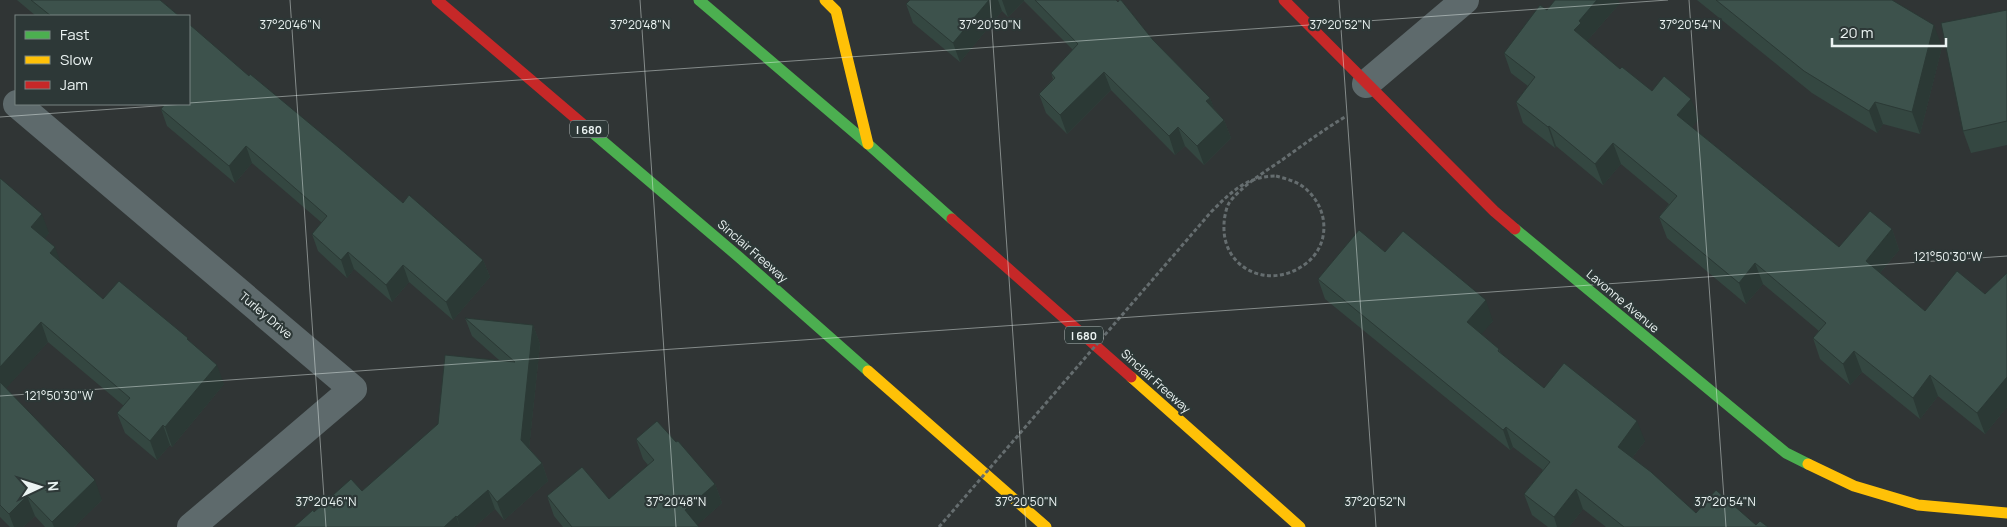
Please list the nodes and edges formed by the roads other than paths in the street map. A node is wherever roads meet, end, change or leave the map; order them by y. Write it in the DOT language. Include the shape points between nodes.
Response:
graph roads {
  1 [pos="437,0"];
  2 [pos="699,0"];
  3 [pos="825,0"];
  4 [pos="1284,0"];
  5 [pos="1465,0"];
  6 [pos="1366,84"];
  7 [pos="0,89"];
  8 [pos="15,102"];
  9 [pos="18,105"];
  10 [pos="868,144"];
  11 [pos="2007,513"];
  12 [pos="191,527"];
  13 [pos="1046,527"];
  14 [pos="1300,527"];
  1 -- 13 [label="main road, Sinclair Freeway / I 680" via="740,258"];
  2 -- 10 [label="main road, Sinclair Freeway / I 680"];
  3 -- 10 [label="main road" via="836,11"];
  4 -- 6 [label="main road, Lavonne Avenue"];
  5 -- 6 [label="street"];
  6 -- 11 [label="main road, Lavonne Avenue" via="1494,211 1786,453 1854,486 1918,505"];
  7 -- 8 [label="street, Turley Drive"];
  9 -- 12 [label="street, Turley Drive" via="353,389"];
  10 -- 14 [label="main road, Sinclair Freeway / I 680"];
}
